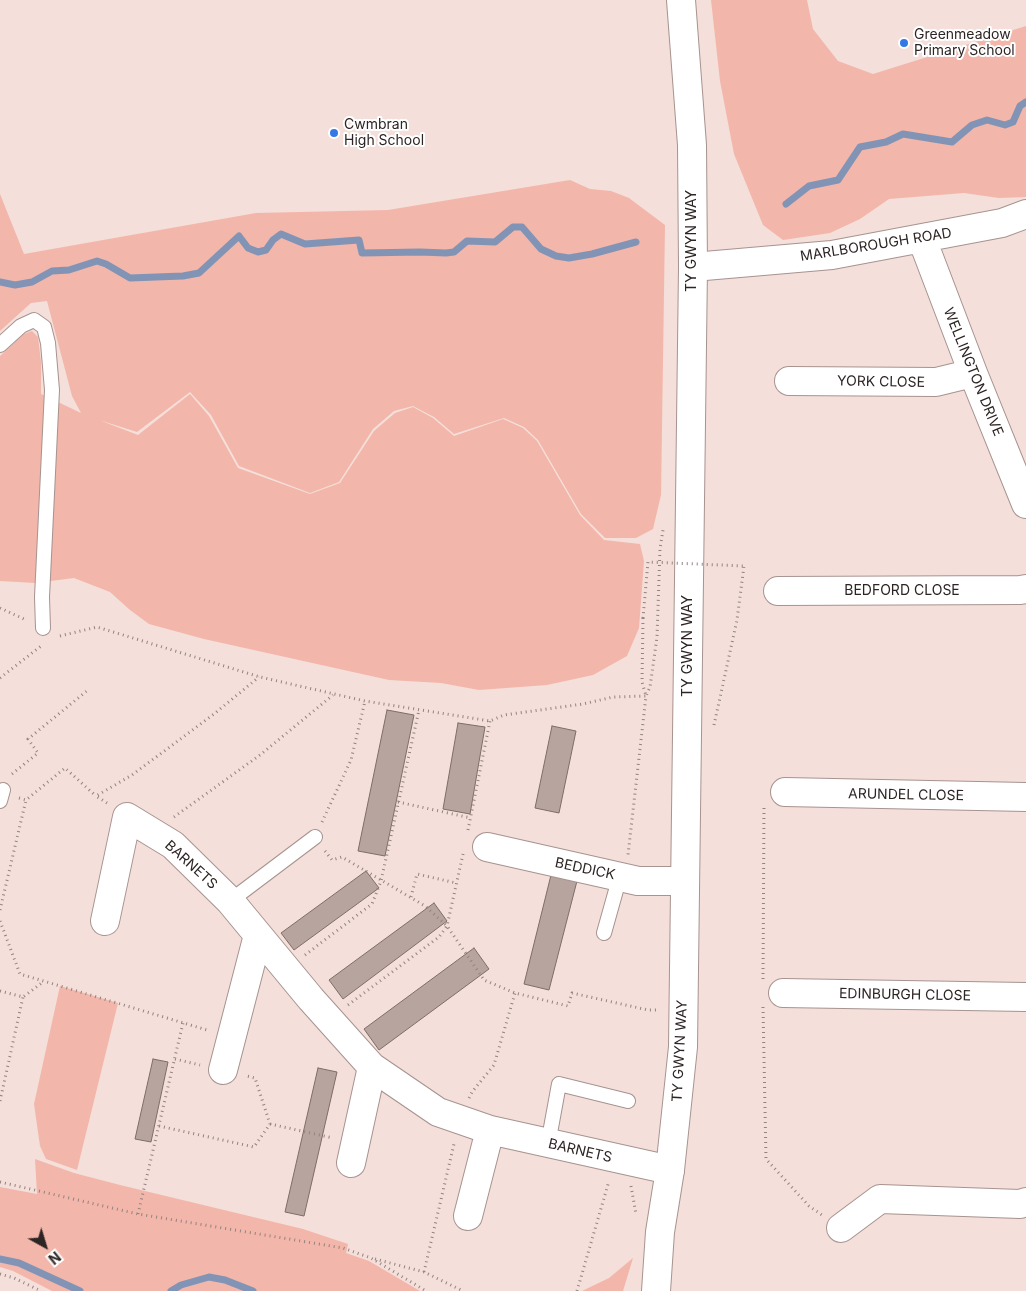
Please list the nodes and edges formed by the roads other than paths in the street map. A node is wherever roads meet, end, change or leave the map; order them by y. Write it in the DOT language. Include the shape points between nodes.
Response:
graph roads {
  1 [pos="681,0"];
  2 [pos="1026,214"];
  3 [pos="922,239"];
  4 [pos="693,267"];
  5 [pos="0,345"];
  6 [pos="973,373"];
  7 [pos="789,381"];
  8 [pos="1026,504"];
  9 [pos="1026,588"];
  10 [pos="778,592"];
  11 [pos="50,631"];
  12 [pos="775,796"];
  13 [pos="1026,797"];
  14 [pos="315,837"];
  15 [pos="473,845"];
  16 [pos="620,876"];
  17 [pos="685,882"];
  18 [pos="230,901"];
  19 [pos="105,921"];
  20 [pos="604,933"];
  21 [pos="258,934"];
  22 [pos="770,994"];
  23 [pos="1026,997"];
  24 [pos="372,1067"];
  25 [pos="223,1070"];
  26 [pos="628,1101"];
  27 [pos="490,1130"];
  28 [pos="548,1144"];
  29 [pos="353,1153"];
  30 [pos="670,1170"];
  31 [pos="1026,1202"];
  32 [pos="468,1216"];
  33 [pos="841,1228"];
  34 [pos="656,1291"];
  1 -- 4 [label="street, TY GWYN WAY" via="692,145"];
  2 -- 3 [label="street, MARLBOROUGH ROAD" via="1002,223"];
  3 -- 4 [label="street, MARLBOROUGH ROAD" via="832,255"];
  3 -- 6 [label="street, WELLINGTON DRIVE"];
  4 -- 17 [label="street, TY GWYN WAY"];
  5 -- 11 [label="lane" via="21,326 34,320 44,328 48,343 52,390 42,597"];
  6 -- 7 [label="street, YORK CLOSE" via="936,382"];
  6 -- 8 [label="street, WELLINGTON DRIVE"];
  9 -- 10 [label="street, BEDFORD CLOSE"];
  12 -- 13 [label="street, ARUNDEL CLOSE"];
  14 -- 18 [label="lane"];
  15 -- 16 [label="street, BEDDICK"];
  16 -- 17 [label="street, BEDDICK" via="638,881"];
  16 -- 20 [label="lane"];
  17 -- 30 [label="street, TY GWYN WAY" via="682,1047"];
  18 -- 19 [label="street, BARNETS" via="173,845 128,817"];
  18 -- 21 [label="street, BARNETS"];
  21 -- 24 [label="street, BARNETS"];
  21 -- 25 [label="street"];
  22 -- 23 [label="street, EDINBURGH CLOSE"];
  24 -- 27 [label="street, BARNETS" via="438,1112"];
  24 -- 29 [label="street"];
  26 -- 28 [label="lane" via="560,1084"];
  27 -- 28 [label="street, BARNETS"];
  27 -- 32 [label="street"];
  28 -- 30 [label="street, BARNETS"];
  30 -- 34 [label="street, TY GWYN WAY" via="660,1232"];
  31 -- 33 [label="street" via="880,1199"];
}
